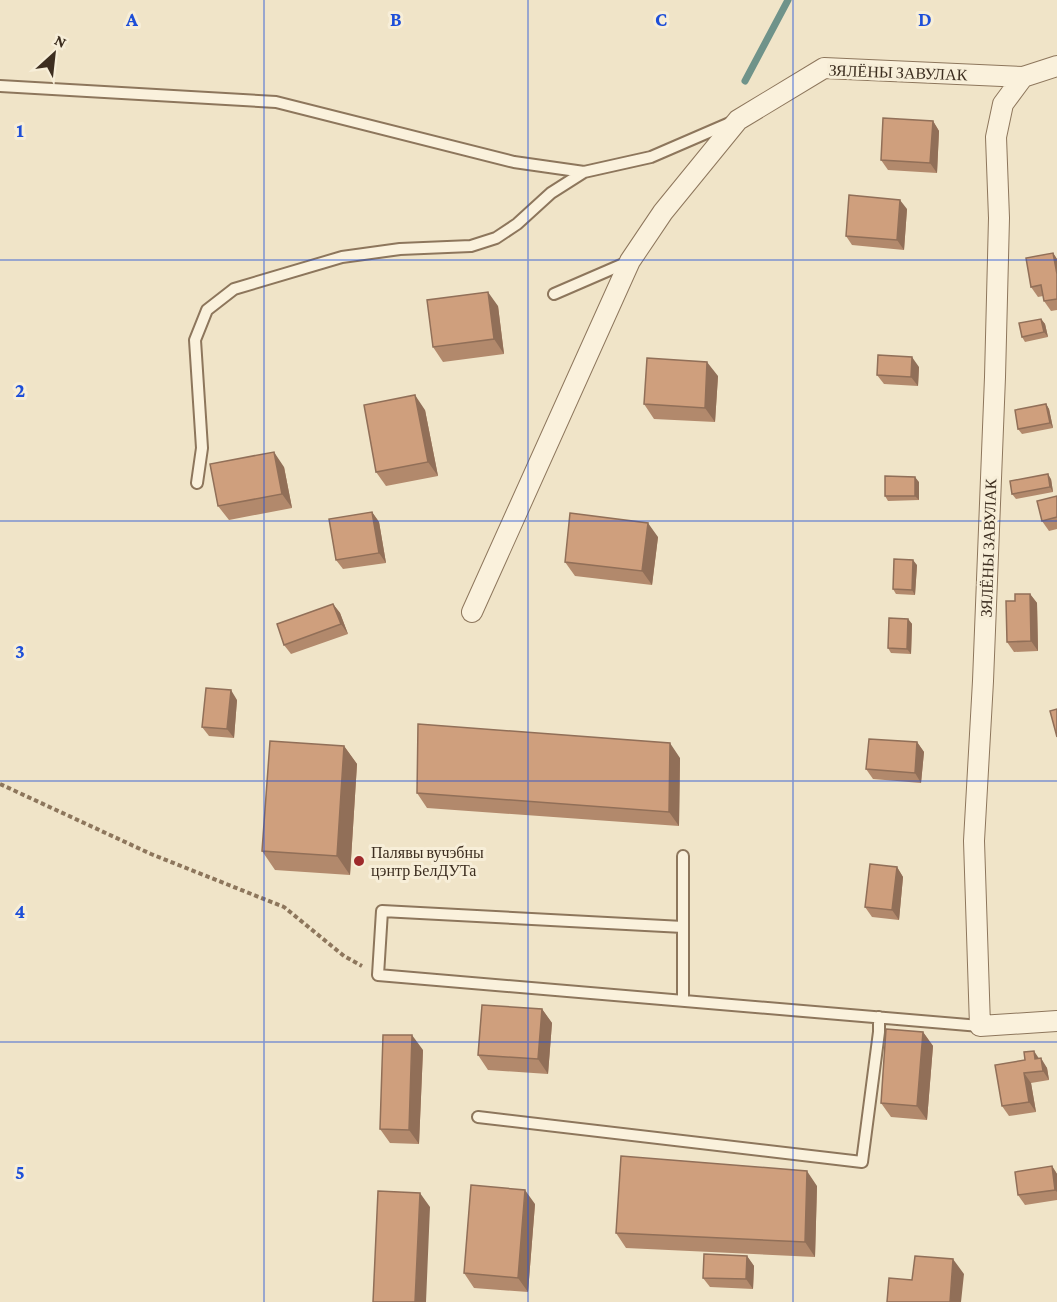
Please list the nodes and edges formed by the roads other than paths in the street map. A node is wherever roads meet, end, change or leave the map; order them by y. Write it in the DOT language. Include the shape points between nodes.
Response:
graph roads {
  1 [pos="1057,66"];
  2 [pos="1023,77"];
  3 [pos="0,86"];
  4 [pos="738,120"];
  5 [pos="584,171"];
  6 [pos="630,261"];
  7 [pos="554,294"];
  8 [pos="197,483"];
  9 [pos="472,612"];
  10 [pos="683,856"];
  11 [pos="683,927"];
  12 [pos="683,1000"];
  13 [pos="879,1017"];
  14 [pos="1057,1021"];
  15 [pos="980,1026"];
  16 [pos="478,1117"];
  1 -- 2 [label="street, ЗЯЛЁНЫ ЗАВУЛАК"];
  2 -- 4 [label="street, ЗЯЛЁНЫ ЗАВУЛАК" via="824,68"];
  2 -- 15 [label="street, ЗЯЛЁНЫ ЗАВУЛАК" via="1003,104 996,137 999,218 995,378 974,841"];
  3 -- 5 [label="lane" via="276,102 514,162"];
  4 -- 5 [label="lane" via="651,157"];
  4 -- 6 [label="street, ЗЯЛЁНЫ ЗАВУЛАК" via="663,212"];
  5 -- 8 [label="lane" via="550,193 496,238 471,246 400,249 342,257 234,289 207,310 195,340 202,448"];
  6 -- 7 [label="lane"];
  6 -- 9 [label="street, ЗЯЛЁНЫ ЗАВУЛАК"];
  10 -- 11 [label="lane"];
  11 -- 12 [label="lane"];
  11 -- 12 [label="lane" via="382,911 378,975"];
  12 -- 13 [label="lane"];
  13 -- 15 [label="lane"];
  13 -- 16 [label="lane" via="862,1162"];
  14 -- 15 [label="street"];
}
